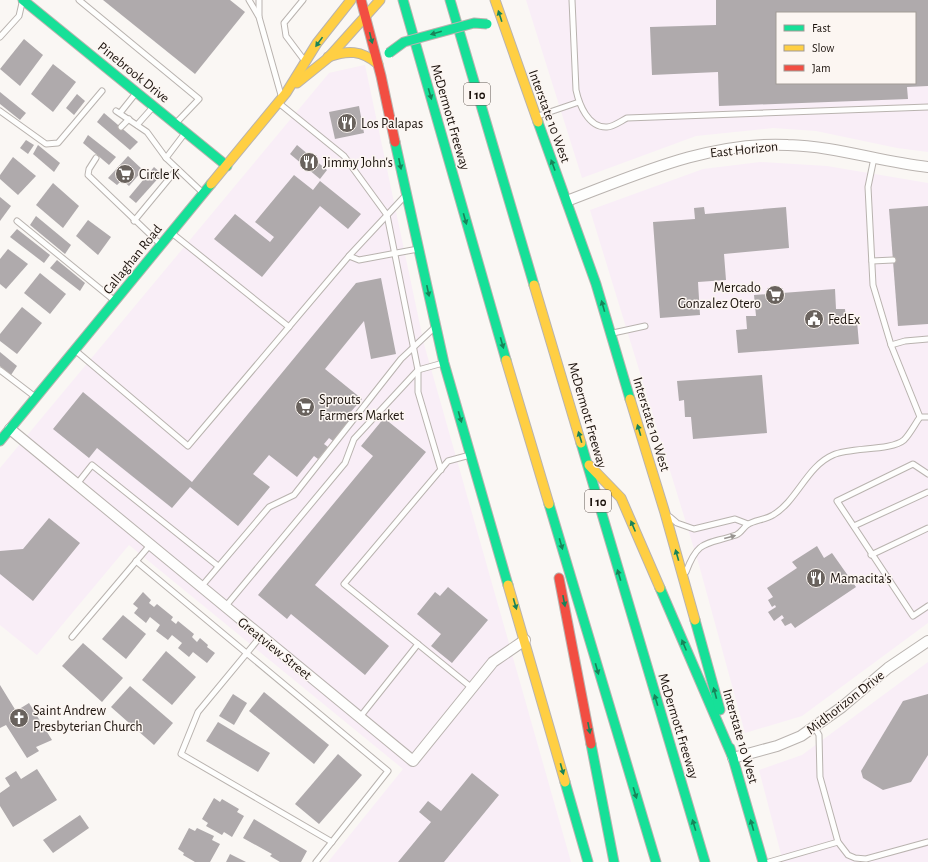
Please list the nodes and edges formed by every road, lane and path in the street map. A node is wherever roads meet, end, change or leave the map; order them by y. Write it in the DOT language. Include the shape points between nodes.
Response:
graph roads {
  1 [pos="23,0"];
  2 [pos="79,0"];
  3 [pos="249,0"];
  4 [pos="259,0"];
  5 [pos="303,0"];
  6 [pos="351,0"];
  7 [pos="361,0"];
  8 [pos="403,0"];
  9 [pos="450,0"];
  10 [pos="495,0"];
  11 [pos="572,0"];
  12 [pos="378,3"];
  13 [pos="366,16"];
  14 [pos="259,17"];
  15 [pos="0,37"];
  16 [pos="508,38"];
  17 [pos="328,58"];
  18 [pos="306,61"];
  19 [pos="378,64"];
  20 [pos="381,76"];
  21 [pos="102,91"];
  22 [pos="137,92"];
  23 [pos="282,98"];
  24 [pos="579,102"];
  25 [pos="153,106"];
  26 [pos="928,107"];
  27 [pos="0,111"];
  28 [pos="536,117"];
  29 [pos="129,119"];
  30 [pos="175,124"];
  31 [pos="137,125"];
  32 [pos="121,127"];
  33 [pos="186,132"];
  34 [pos="96,158"];
  35 [pos="166,158"];
  36 [pos="874,158"];
  37 [pos="227,166"];
  38 [pos="928,167"];
  39 [pos="177,169"];
  40 [pos="204,194"];
  41 [pos="407,194"];
  42 [pos="567,201"];
  43 [pos="387,215"];
  44 [pos="17,221"];
  45 [pos="134,221"];
  46 [pos="172,233"];
  47 [pos="162,245"];
  48 [pos="419,249"];
  49 [pos="396,253"];
  50 [pos="349,256"];
  51 [pos="893,260"];
  52 [pos="872,261"];
  53 [pos="115,301"];
  54 [pos="645,326"];
  55 [pos="289,327"];
  56 [pos="435,327"];
  57 [pos="611,334"];
  58 [pos="928,339"];
  59 [pos="891,345"];
  60 [pos="413,348"];
  61 [pos="75,350"];
  62 [pos="444,363"];
  63 [pos="0,370"];
  64 [pos="418,370"];
  65 [pos="36,397"];
  66 [pos="920,417"];
  67 [pos="928,417"];
  68 [pos="10,429"];
  69 [pos="0,441"];
  70 [pos="534,453"];
  71 [pos="471,454"];
  72 [pos="588,463"];
  73 [pos="441,470"];
  74 [pos="928,474"];
  75 [pos="77,484"];
  76 [pos="928,492"];
  77 [pos="665,513"];
  78 [pos="748,524"];
  79 [pos="854,526"];
  80 [pos="928,528"];
  81 [pos="150,545"];
  82 [pos="554,553"];
  83 [pos="871,554"];
  84 [pos="136,561"];
  85 [pos="218,566"];
  86 [pos="557,569"];
  87 [pos="683,577"];
  88 [pos="201,586"];
  89 [pos="928,606"];
  90 [pos="225,607"];
  91 [pos="72,636"];
  92 [pos="261,636"];
  93 [pos="525,640"];
  94 [pos="928,641"];
  95 [pos="418,644"];
  96 [pos="246,653"];
  97 [pos="472,688"];
  98 [pos="360,717"];
  99 [pos="814,728"];
  100 [pos="733,758"];
  101 [pos="332,842"];
  102 [pos="838,842"];
  103 [pos="928,842"];
  104 [pos="316,862"];
  105 [pos="588,862"];
  106 [pos="614,862"];
  107 [pos="656,862"];
  108 [pos="705,862"];
  109 [pos="763,862"];
  110 [pos="769,862"];
  1 -- 15 [label="lane" via="19,16"];
  1 -- 22 [label="main road, Pinebrook Drive"];
  2 -- 30 [label="lane" via="199,99"];
  3 -- 14 [label="lane"];
  4 -- 14 [label="lane"];
  5 -- 18 [label="lane" via="284,23 286,36"];
  6 -- 18 [label="main road, Callaghan Road, one-way"];
  7 -- 13 [label="main road"];
  8 -- 70 [label="main road, McDermott Freeway, one-way"];
  72 -- 9 [label="main road, McDermott Freeway / I 10, one-way"];
  16 -- 10 [label="main road, Interstate 10 West, one-way"];
  11 -- 24 [label="lane" via="576,90"];
  12 -- 13 [label="main road, Callaghan Road"];
  13 -- 17 [label="main road, Callaghan Road"];
  13 -- 19 [label="main road, one-way"];
  14 -- 23 [label="lane"];
  16 -- 20 [label="main road, one-way, bridge" via="487,24 474,23 404,42 389,53"];
  16 -- 28 [label="main road, Interstate 10 West"];
  17 -- 19 [label="main road" via="355,50 368,55"];
  17 -- 23 [label="main road, Callaghan Road"];
  18 -- 23 [label="main road, Callaghan Road"];
  19 -- 20 [label="main road"];
  20 -- 41 [label="main road, one-way"];
  21 -- 27 [label="lane" via="58,143 46,144"];
  22 -- 25 [label="main road, Pinebrook Drive"];
  22 -- 29 [label="lane" via="118,112"];
  23 -- 37 [label="main road, Callaghan Road"];
  23 -- 43 [label="lane" via="344,156"];
  24 -- 26 [label="lane" via="587,116 599,126 607,127 627,118"];
  24 -- 28 [label="lane"];
  25 -- 30 [label="main road, Pinebrook Drive"];
  25 -- 31 [label="lane"];
  42 -- 28 [label="main road, Interstate 10 West, one-way"];
  29 -- 31 [label="lane"];
  29 -- 32 [label="lane"];
  30 -- 33 [label="main road, Pinebrook Drive"];
  31 -- 35 [label="lane" via="147,132"];
  33 -- 35 [label="lane"];
  33 -- 37 [label="main road, Pinebrook Drive"];
  34 -- 45 [label="lane" via="88,169 88,175"];
  35 -- 39 [label="lane"];
  36 -- 38 [label="street, East Horizon"];
  36 -- 42 [label="street, East Horizon" via="796,145 734,147 659,166"];
  36 -- 52 [label="lane" via="868,187"];
  37 -- 40 [label="main road, Callaghan Road"];
  39 -- 40 [label="lane"];
  39 -- 45 [label="lane"];
  40 -- 46 [label="main road, Callaghan Road"];
  41 -- 43 [label="lane"];
  41 -- 48 [label="main road"];
  57 -- 42 [label="main road, Interstate 10 West, one-way"];
  43 -- 49 [label="lane"];
  43 -- 50 [label="lane"];
  44 -- 53 [label="lane"];
  45 -- 47 [label="lane"];
  46 -- 47 [label="main road, Callaghan Road"];
  46 -- 55 [label="lane"];
  47 -- 53 [label="main road, Callaghan Road"];
  48 -- 49 [label="lane"];
  48 -- 56 [label="main road, one-way"];
  49 -- 50 [label="lane" via="359,260"];
  49 -- 60 [label="lane"];
  50 -- 55 [label="lane"];
  51 -- 52 [label="lane"];
  52 -- 59 [label="lane" via="873,285"];
  53 -- 61 [label="main road, Callaghan Road"];
  54 -- 57 [label="lane"];
  55 -- 61 [label="lane" via="188,446"];
  56 -- 60 [label="lane"];
  56 -- 62 [label="main road"];
  77 -- 57 [label="main road, Interstate 10 West, one-way"];
  58 -- 59 [label="lane"];
  59 -- 66 [label="lane"];
  60 -- 64 [label="lane"];
  60 -- 85 [label="lane" via="401,359 294,495 269,507"];
  61 -- 65 [label="main road, Callaghan Road"];
  62 -- 64 [label="lane"];
  62 -- 71 [label="main road, one-way"];
  63 -- 65 [label="lane"];
  64 -- 73 [label="lane" via="418,392"];
  64 -- 90 [label="lane" via="354,439 345,463"];
  65 -- 68 [label="main road, Callaghan Road"];
  66 -- 67 [label="lane"];
  66 -- 78 [label="lane" via="904,440 897,444 849,450 832,455 820,464 774,515"];
  68 -- 69 [label="main road, Callaghan Road"];
  68 -- 75 [label="street, Greatview Street"];
  70 -- 82 [label="main road"];
  70 -- 107 [label="main road, McDermott Freeway, one-way"];
  71 -- 73 [label="lane" via="448,461"];
  71 -- 93 [label="main road, one-way"];
  100 -- 72 [label="main road, one-way" via="621,498"];
  108 -- 72 [label="main road, McDermott Freeway / I 10, one-way"];
  73 -- 95 [label="lane" via="344,584"];
  74 -- 79 [label="lane" via="913,464 837,501"];
  75 -- 81 [label="street, Greatview Street"];
  75 -- 85 [label="lane" via="92,465"];
  76 -- 79 [label="lane"];
  77 -- 78 [label="lane" via="677,523 694,529 735,519"];
  87 -- 77 [label="main road, Interstate 10 West, one-way"];
  87 -- 78 [label="lane, one-way" via="690,559 701,546 738,534"];
  79 -- 83 [label="lane"];
  80 -- 83 [label="lane"];
  81 -- 84 [label="lane"];
  81 -- 88 [label="street, Greatview Street"];
  83 -- 89 [label="lane" via="913,616"];
  84 -- 91 [label="lane"];
  84 -- 96 [label="lane"];
  85 -- 88 [label="lane"];
  86 -- 106 [label="main road, one-way"];
  100 -- 87 [label="main road, Interstate 10 West, one-way"];
  88 -- 90 [label="street, Greatview Street"];
  90 -- 92 [label="street, Greatview Street"];
  92 -- 96 [label="lane"];
  92 -- 98 [label="street, Greatview Street"];
  93 -- 97 [label="street, Greatview Street" via="493,662"];
  93 -- 105 [label="main road, one-way"];
  94 -- 99 [label="street, Midhorizon Drive" via="888,668"];
  95 -- 97 [label="lane"];
  95 -- 98 [label="lane"];
  96 -- 101 [label="lane" via="388,770"];
  96 -- 101 [label="lane" via="198,712 181,754"];
  97 -- 98 [label="street, Greatview Street" via="412,761"];
  99 -- 100 [label="street, Midhorizon Drive" via="777,746"];
  99 -- 102 [label="lane" via="819,735 820,777"];
  109 -- 100 [label="main road, Interstate 10 West, one-way"];
  101 -- 104 [label="lane"];
  102 -- 103 [label="lane" via="848,855 866,859"];
  102 -- 110 [label="lane"];
}
